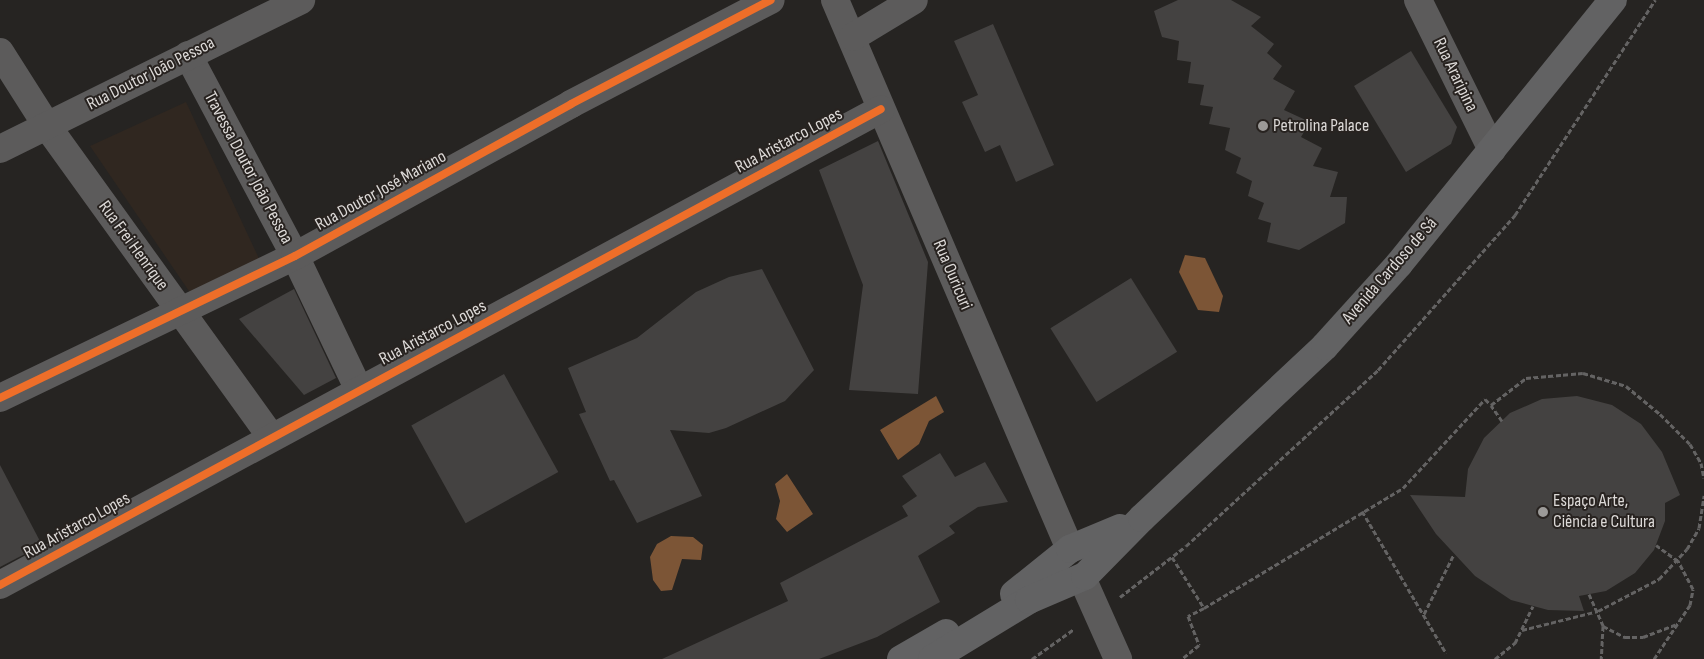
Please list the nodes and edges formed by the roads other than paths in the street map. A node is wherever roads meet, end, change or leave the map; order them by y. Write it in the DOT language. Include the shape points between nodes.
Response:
graph roads {
  1 [pos="301,0"];
  2 [pos="771,0"];
  3 [pos="835,0"];
  4 [pos="914,0"];
  5 [pos="1418,0"];
  6 [pos="1613,0"];
  7 [pos="853,37"];
  8 [pos="0,52"];
  9 [pos="188,55"];
  10 [pos="881,109"];
  11 [pos="47,126"];
  12 [pos="0,149"];
  13 [pos="1492,150"];
  14 [pos="294,256"];
  15 [pos="181,314"];
  16 [pos="358,390"];
  17 [pos="0,398"];
  18 [pos="271,437"];
  19 [pos="1077,562"];
  20 [pos="0,585"];
  21 [pos="901,659"];
  22 [pos="932,659"];
  23 [pos="1118,659"];
  1 -- 9 [label="street, Rua Doutor João Pessoa"];
  2 -- 14 [label="street, Rua Doutor José Mariano" via="571,104"];
  3 -- 7 [label="street, Rua Ouricuri"];
  4 -- 7 [label="street"];
  5 -- 13 [label="street, Rua Araripina"];
  6 -- 13 [label="highway, Avenida Cardoso de Sá"];
  7 -- 10 [label="street, Rua Ouricuri"];
  8 -- 11 [label="street, Rua Frei Henrique"];
  9 -- 11 [label="street, Rua Doutor João Pessoa"];
  9 -- 14 [label="street, Travessa Doutor João Pessoa"];
  10 -- 16 [label="street, Rua Aristarco Lopes"];
  10 -- 19 [label="street, Rua Ouricuri"];
  11 -- 12 [label="street, Rua Doutor João Pessoa"];
  11 -- 15 [label="street, Rua Frei Henrique"];
  13 -- 19 [label="highway, Avenida Cardoso de Sá" via="1399,264 1324,346 1142,518"];
  14 -- 15 [label="street, Rua Doutor José Mariano"];
  14 -- 16 [label="street, Travessa Doutor João Pessoa"];
  15 -- 17 [label="street, Rua Doutor José Mariano"];
  15 -- 18 [label="street, Rua Frei Henrique"];
  16 -- 18 [label="street, Rua Aristarco Lopes"];
  18 -- 20 [label="street, Rua Aristarco Lopes"];
  19 -- 21 [label="highway, Avenida Cardoso de Sá" via="1021,589"];
  19 -- 22 [label="highway, Avenida Cardoso de Sá" via="1029,600"];
  19 -- 23 [label="street, Rua Ouricuri"];
}
